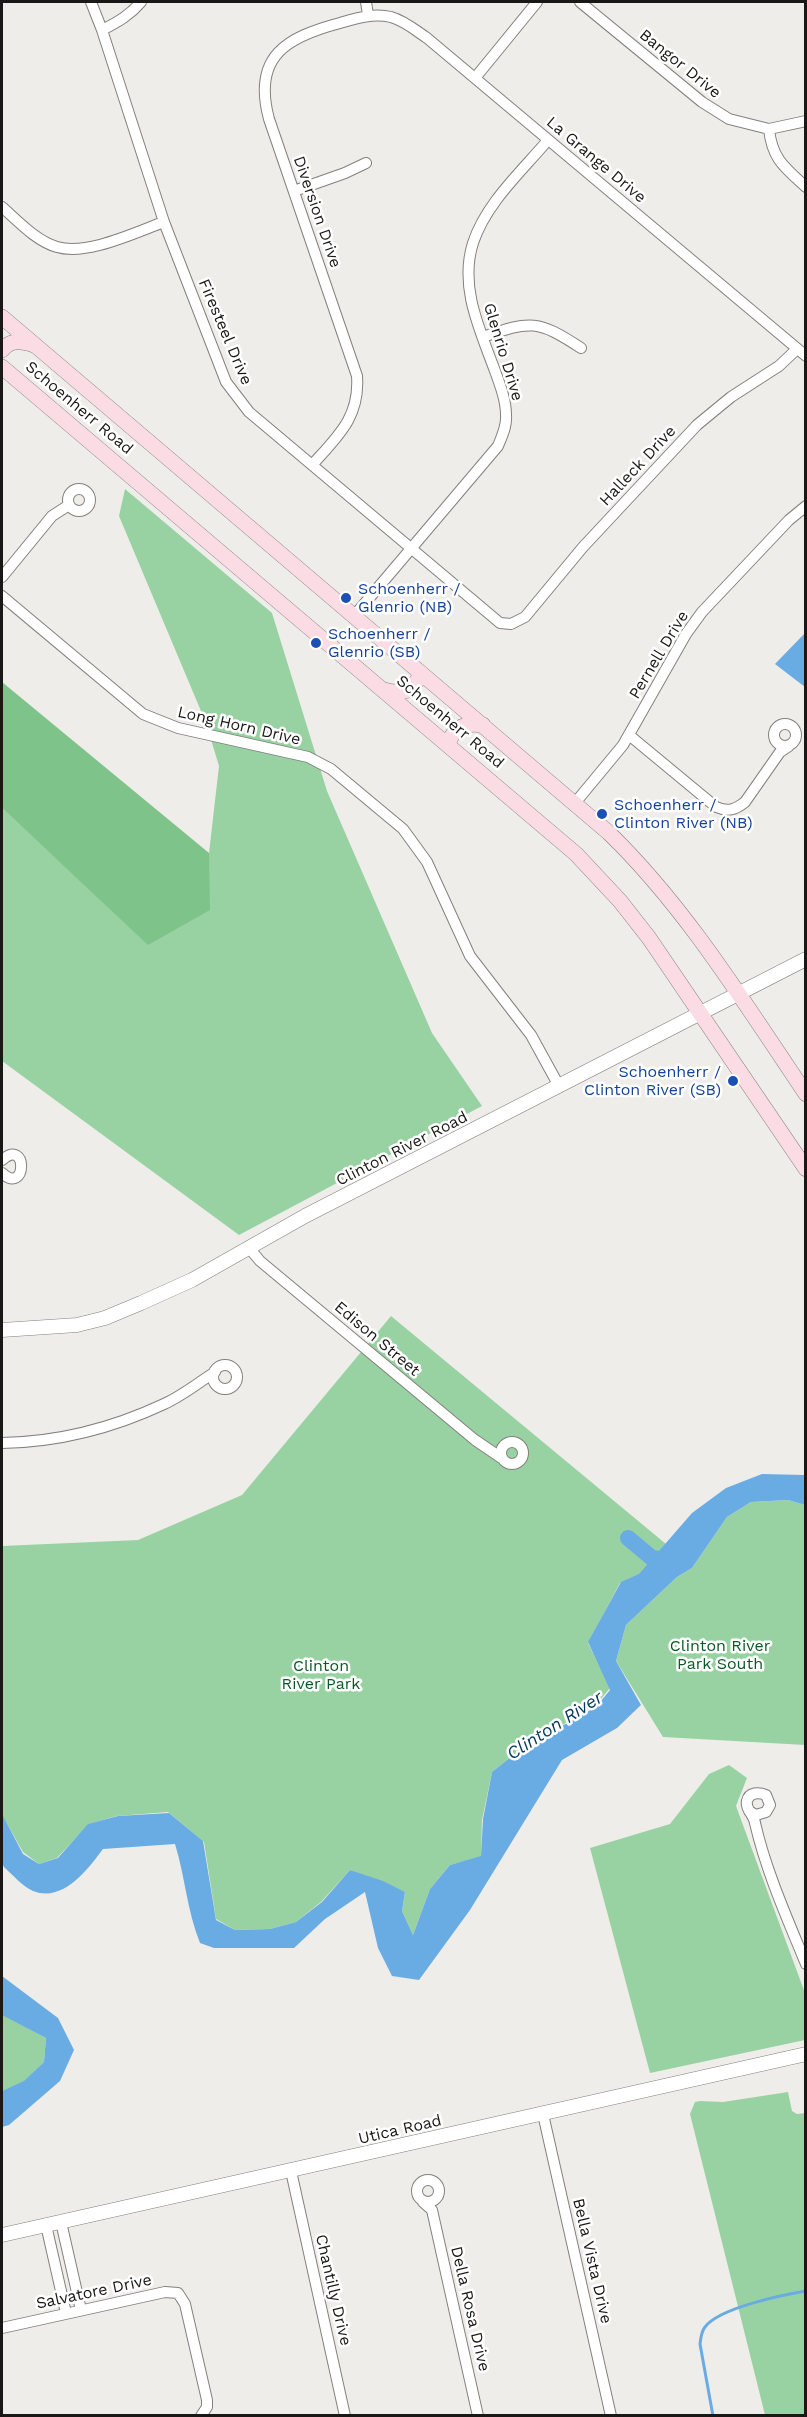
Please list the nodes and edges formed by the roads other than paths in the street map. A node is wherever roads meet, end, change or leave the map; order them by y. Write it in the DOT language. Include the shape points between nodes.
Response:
graph roads {
  1 [pos="90,2"];
  2 [pos="141,2"];
  3 [pos="366,2"];
  4 [pos="537,2"];
  5 [pos="580,2"];
  6 [pos="368,15"];
  7 [pos="102,30"];
  8 [pos="475,78"];
  9 [pos="806,121"];
  10 [pos="769,129"];
  11 [pos="548,140"];
  12 [pos="366,163"];
  13 [pos="806,188"];
  14 [pos="294,191"];
  15 [pos="2,207"];
  16 [pos="164,222"];
  17 [pos="2,317"];
  18 [pos="483,337"];
  19 [pos="34,345"];
  20 [pos="581,348"];
  21 [pos="2,350"];
  22 [pos="801,352"];
  23 [pos="2,366"];
  24 [pos="312,465"];
  25 [pos="69,506"];
  26 [pos="806,506"];
  27 [pos="411,549"];
  28 [pos="2,577"];
  29 [pos="2,596"];
  30 [pos="354,616"];
  31 [pos="518,622"];
  32 [pos="422,673"];
  33 [pos="384,690"];
  34 [pos="483,725"];
  35 [pos="629,735"];
  36 [pos="448,744"];
  37 [pos="781,747"];
  38 [pos="575,803"];
  39 [pos="806,959"];
  40 [pos="737,993"];
  41 [pos="700,1013"];
  42 [pos="559,1086"];
  43 [pos="806,1094"];
  44 [pos="2,1160"];
  45 [pos="806,1169"];
  46 [pos="3,1175"];
  47 [pos="250,1249"];
  48 [pos="2,1330"];
  49 [pos="215,1372"];
  50 [pos="198,1383"];
  51 [pos="218,1386"];
  52 [pos="2,1443"];
  53 [pos="504,1445"];
  54 [pos="490,1449"];
  55 [pos="503,1459"];
  56 [pos="749,1811"];
  57 [pos="763,1814"];
  58 [pos="755,1823"];
  59 [pos="806,1964"];
  60 [pos="806,2054"];
  61 [pos="543,2114"];
  62 [pos="291,2171"];
  63 [pos="437,2198"];
  64 [pos="423,2202"];
  65 [pos="432,2210"];
  66 [pos="61,2222"];
  67 [pos="46,2225"];
  68 [pos="2,2235"];
  69 [pos="81,2310"];
  70 [pos="66,2313"];
  71 [pos="2,2328"];
  72 [pos="203,2413"];
  73 [pos="345,2415"];
  74 [pos="478,2415"];
  75 [pos="611,2415"];
  1 -- 7 [label="street, Firesteel Drive"];
  2 -- 7 [label="street"];
  3 -- 6 [label="street"];
  4 -- 8 [label="street"];
  5 -- 10 [label="street, Bangor Drive" via="715,111"];
  6 -- 8 [label="street, La Grange Drive" via="405,22"];
  6 -- 14 [label="street, Diversion Drive" via="307,32 281,49 267,73 264,102"];
  7 -- 16 [label="street, Firesteel Drive"];
  8 -- 11 [label="street, La Grange Drive"];
  9 -- 10 [label="street, Bangor Drive"];
  10 -- 13 [label="street" via="776,157"];
  11 -- 18 [label="street, Glenrio Drive" via="494,203 473,243 468,283"];
  11 -- 22 [label="street, La Grange Drive"];
  12 -- 14 [label="street"];
  14 -- 24 [label="street, Diversion Drive" via="352,357 358,392 349,422"];
  15 -- 16 [label="street" via="40,238 59,248 78,250"];
  16 -- 24 [label="street, Firesteel Drive" via="226,382 249,412"];
  17 -- 19 [label="main road, Schoenherr Road"];
  18 -- 20 [label="street" via="531,324 552,330"];
  18 -- 27 [label="street, Glenrio Drive" via="504,397 504,429 498,446"];
  19 -- 21 [label="main road" via="16,341"];
  19 -- 30 [label="main road, Schoenherr Road"];
  22 -- 31 [label="street, Halleck Drive" via="731,397 697,425"];
  23 -- 33 [label="main road, Schoenherr Road"];
  24 -- 27 [label="street, Firesteel Drive"];
  25 -- 28 [label="street" via="52,516"];
  26 -- 35 [label="street, Pernell Drive" via="698,617"];
  27 -- 30 [label="street, Glenrio Drive"];
  27 -- 31 [label="street, Firesteel Drive" via="495,620 505,624"];
  29 -- 42 [label="street, Long Horn Drive" via="143,714 178,728 314,759 403,829 427,862 470,956 526,1028"];
  30 -- 32 [label="main road, Schoenherr Road"];
  32 -- 33 [label="main road" via="409,691"];
  32 -- 34 [label="main road, Schoenherr Road"];
  33 -- 36 [label="main road, Schoenherr Road"];
  34 -- 36 [label="main road" via="459,727"];
  34 -- 38 [label="main road, Schoenherr Road"];
  35 -- 37 [label="street" via="724,810 744,802"];
  35 -- 38 [label="street, Pernell Drive"];
  36 -- 41 [label="main road, Schoenherr Road" via="560,840 605,885 649,938"];
  38 -- 40 [label="main road, Schoenherr Road" via="654,880"];
  39 -- 40 [label="street, Clinton River Road"];
  40 -- 41 [label="street, Clinton River Road"];
  40 -- 43 [label="main road, Schoenherr Road"];
  41 -- 42 [label="street, Clinton River Road"];
  41 -- 45 [label="main road, Schoenherr Road"];
  42 -- 47 [label="street, Clinton River Road" via="305,1216"];
  44 -- 46 [label="street" via="11,1155 22,1164 16,1176"];
  47 -- 48 [label="street, Clinton River Road" via="192,1280 105,1318 60,1327"];
  47 -- 54 [label="street, Edison Street"];
  49 -- 50 [label="street"];
  49 -- 51 [label="street"];
  49 -- 51 [label="street" via="228,1366 237,1376 229,1388"];
  50 -- 51 [label="street"];
  50 -- 52 [label="street" via="166,1403 111,1425 73,1435"];
  53 -- 54 [label="street"];
  53 -- 55 [label="street"];
  53 -- 55 [label="street" via="518,1443 524,1452 516,1463 508,1464"];
  54 -- 55 [label="street, Edison Street"];
  56 -- 57 [label="street"];
  56 -- 57 [label="street" via="747,1801 759,1792 770,1802"];
  56 -- 58 [label="street"];
  57 -- 58 [label="street"];
  58 -- 59 [label="street"];
  60 -- 61 [label="street, Utica Road"];
  61 -- 62 [label="street, Utica Road"];
  61 -- 75 [label="street, Bella Vista Drive"];
  62 -- 66 [label="street, Utica Road"];
  62 -- 73 [label="street, Chantilly Drive"];
  63 -- 64 [label="street"];
  63 -- 64 [label="street" via="439,2187 426,2180 417,2189"];
  63 -- 65 [label="street"];
  64 -- 65 [label="street"];
  65 -- 74 [label="street, Della Rosa Drive"];
  66 -- 67 [label="street, Utica Road"];
  66 -- 69 [label="street"];
  67 -- 68 [label="street, Utica Road"];
  67 -- 70 [label="street"];
  69 -- 70 [label="street, Salvatore Drive"];
  69 -- 72 [label="street, Salvatore Drive" via="170,2292 181,2296 207,2400"];
  70 -- 71 [label="street, Salvatore Drive"];
}
